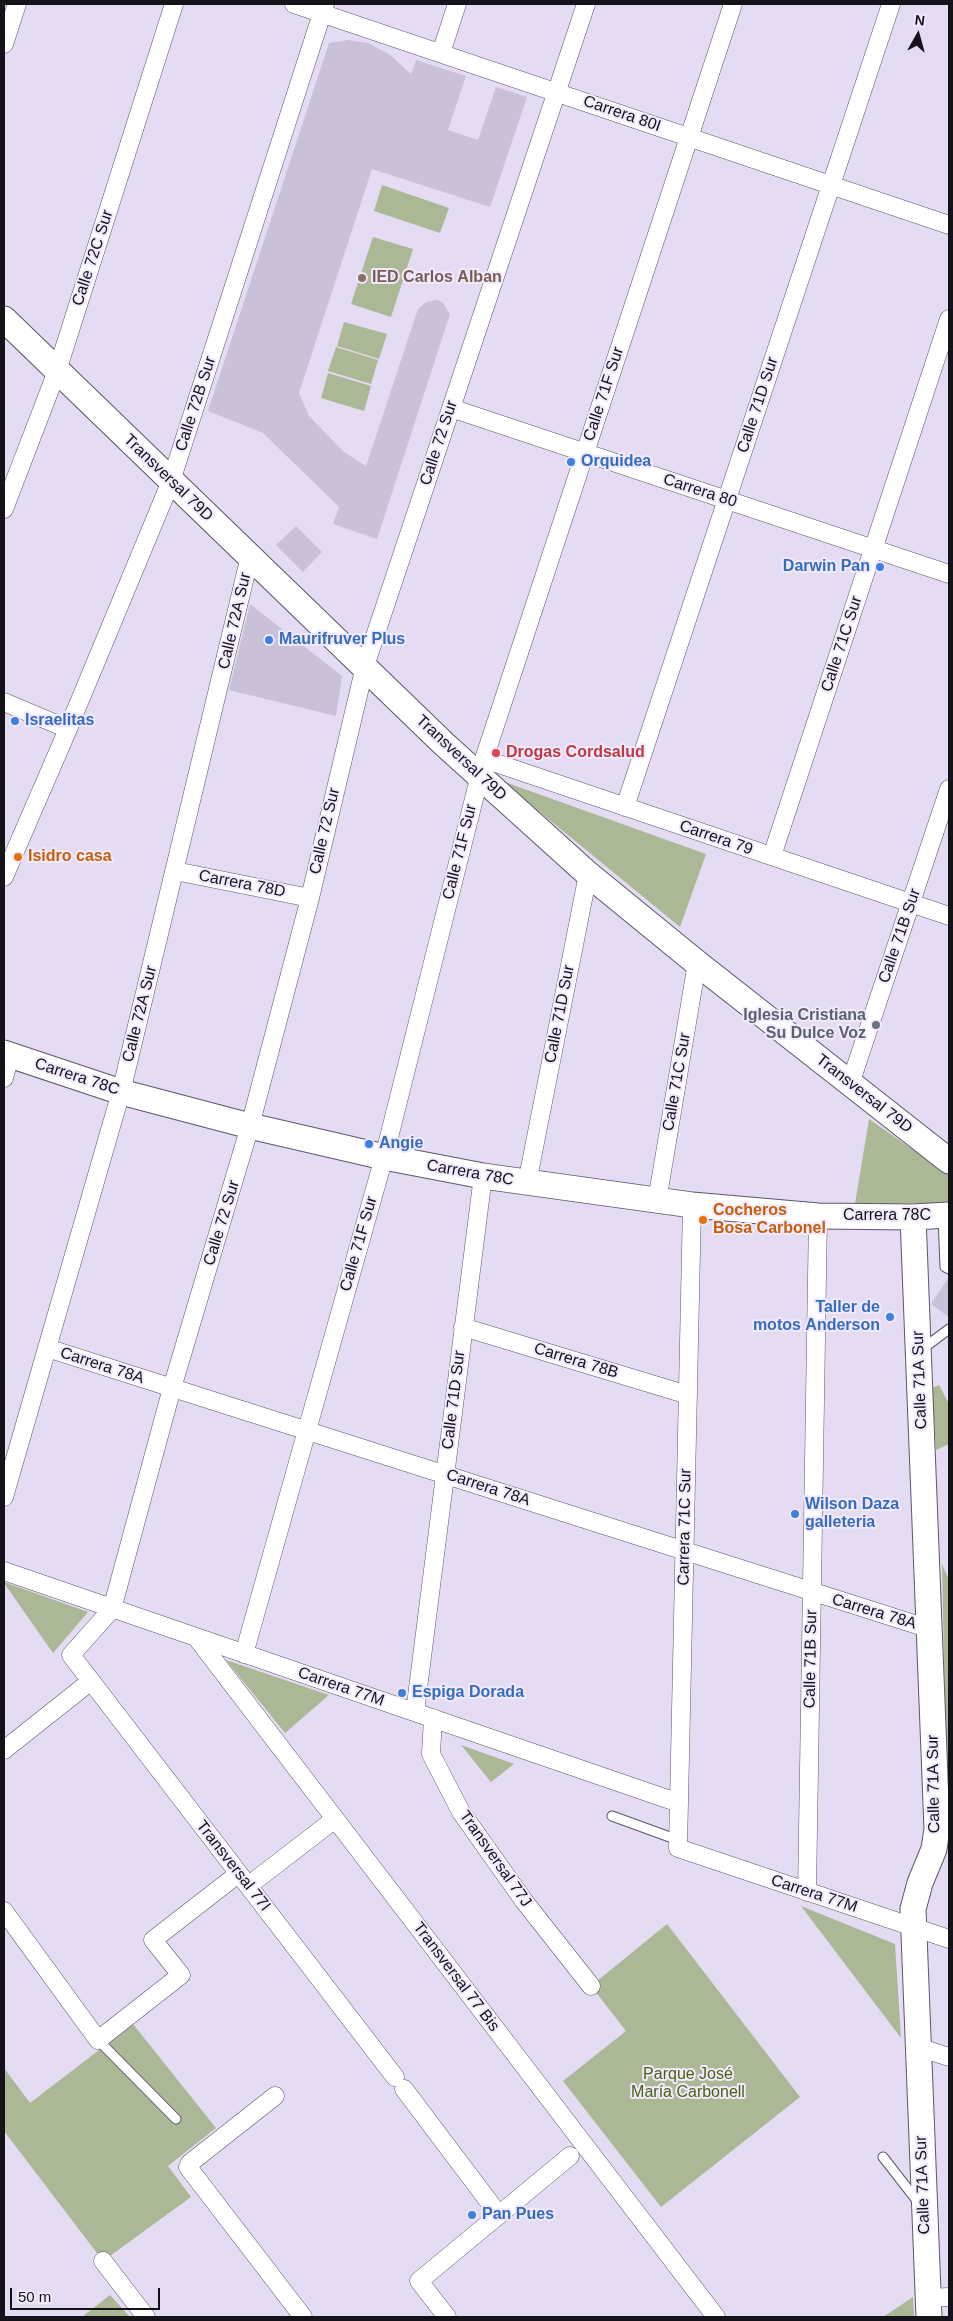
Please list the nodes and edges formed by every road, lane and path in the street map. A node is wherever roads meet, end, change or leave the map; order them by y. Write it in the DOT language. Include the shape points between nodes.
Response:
graph roads {
  1 [pos="17,4"];
  2 [pos="174,4"];
  3 [pos="294,4"];
  4 [pos="457,4"];
  5 [pos="586,4"];
  6 [pos="733,4"];
  7 [pos="891,4"];
  8 [pos="323,8"];
  9 [pos="4,44"];
  10 [pos="440,53"];
  11 [pos="557,92"];
  12 [pos="689,137"];
  13 [pos="831,185"];
  14 [pos="949,225"];
  15 [pos="949,318"];
  16 [pos="4,319"];
  17 [pos="56,371"];
  18 [pos="451,408"];
  19 [pos="585,453"];
  20 [pos="171,481"];
  21 [pos="727,500"];
  22 [pos="4,509"];
  23 [pos="873,548"];
  24 [pos="250,556"];
  25 [pos="949,574"];
  26 [pos="365,666"];
  27 [pos="4,702"];
  28 [pos="68,730"];
  29 [pos="482,768"];
  30 [pos="949,789"];
  31 [pos="625,807"];
  32 [pos="772,856"];
  33 [pos="175,871"];
  34 [pos="588,874"];
  35 [pos="4,878"];
  36 [pos="310,898"];
  37 [pos="911,903"];
  38 [pos="949,916"];
  39 [pos="697,963"];
  40 [pos="6,1062"];
  41 [pos="850,1084"];
  42 [pos="121,1092"];
  43 [pos="250,1126"];
  44 [pos="384,1157"];
  45 [pos="949,1161"];
  46 [pos="482,1176"];
  47 [pos="527,1183"];
  48 [pos="657,1201"];
  49 [pos="692,1205"];
  50 [pos="818,1216"];
  51 [pos="946,1216"];
  52 [pos="913,1218"];
  53 [pos="949,1269"];
  54 [pos="463,1327"];
  55 [pos="949,1329"];
  56 [pos="47,1348"];
  57 [pos="918,1351"];
  58 [pos="172,1388"];
  59 [pos="688,1395"];
  60 [pos="307,1431"];
  61 [pos="445,1475"];
  62 [pos="4,1496"];
  63 [pos="684,1551"];
  64 [pos="4,1571"];
  65 [pos="812,1593"];
  66 [pos="112,1609"];
  67 [pos="930,1629"];
  68 [pos="196,1637"];
  69 [pos="244,1654"];
  70 [pos="71,1655"];
  71 [pos="91,1681"];
  72 [pos="941,1711"];
  73 [pos="415,1712"];
  74 [pos="433,1718"];
  75 [pos="4,1750"];
  76 [pos="679,1803"];
  77 [pos="612,1816"];
  78 [pos="335,1820"];
  79 [pos="678,1844"];
  80 [pos="243,1880"];
  81 [pos="808,1892"];
  82 [pos="4,1911"];
  83 [pos="913,1927"];
  84 [pos="949,1939"];
  85 [pos="591,1986"];
  86 [pos="98,2040"];
  87 [pos="918,2046"];
  88 [pos="949,2057"];
  89 [pos="275,2096"];
  90 [pos="176,2119"];
  91 [pos="570,2156"];
  92 [pos="883,2157"];
  93 [pos="924,2210"];
  94 [pos="499,2215"];
  95 [pos="103,2260"];
  96 [pos="935,2304"];
  97 [pos="146,2317"];
  98 [pos="303,2317"];
  99 [pos="448,2317"];
  100 [pos="716,2317"];
  1 -- 9 [label="street"];
  2 -- 17 [label="street, Calle 72C Sur"];
  3 -- 8 [label="street, Carrera 80I"];
  4 -- 10 [label="street"];
  5 -- 11 [label="street, Calle 72 Sur"];
  6 -- 12 [label="street, Calle 71F Sur"];
  7 -- 13 [label="street, Calle 71D Sur"];
  8 -- 10 [label="street, Carrera 80I"];
  8 -- 20 [label="street, Calle 72B Sur"];
  10 -- 11 [label="street, Carrera 80I"];
  11 -- 12 [label="street, Carrera 80I"];
  11 -- 18 [label="street, Calle 72 Sur"];
  12 -- 13 [label="street, Carrera 80I"];
  12 -- 19 [label="street, Calle 71F Sur"];
  13 -- 14 [label="street, Carrera 80I"];
  13 -- 21 [label="street, Calle 71D Sur"];
  15 -- 23 [label="street, Calle 71C Sur"];
  16 -- 17 [label="street, Transversal 79D"];
  17 -- 20 [label="street, Transversal 79D"];
  17 -- 22 [label="street, Calle 72C Sur"];
  18 -- 19 [label="street, Carrera 80"];
  18 -- 26 [label="street, Calle 72 Sur"];
  19 -- 21 [label="street, Carrera 80"];
  19 -- 29 [label="street, Calle 71F Sur"];
  20 -- 24 [label="street, Transversal 79D"];
  20 -- 28 [label="street, Calle 72B Sur"];
  21 -- 23 [label="street, Carrera 80"];
  21 -- 31 [label="street, Calle 71D Sur"];
  23 -- 25 [label="street, Carrera 80"];
  23 -- 32 [label="street, Calle 71C Sur"];
  24 -- 26 [label="street, Transversal 79D"];
  24 -- 33 [label="street, Calle 72A Sur"];
  26 -- 29 [label="street, Transversal 79D" via="444,744"];
  26 -- 36 [label="street, Calle 72 Sur"];
  27 -- 28 [label="street"];
  28 -- 35 [label="street, Calle 72B Sur"];
  29 -- 31 [label="street, Carrera 79"];
  29 -- 34 [label="street, Transversal 79D"];
  29 -- 44 [label="street, Calle 71F Sur"];
  30 -- 37 [label="street, Calle 71B Sur"];
  31 -- 32 [label="street, Carrera 79"];
  32 -- 37 [label="street, Carrera 79"];
  33 -- 36 [label="street, Carrera 78D"];
  33 -- 42 [label="street, Calle 72A Sur"];
  34 -- 39 [label="street, Transversal 79D"];
  34 -- 47 [label="street, Calle 71D Sur"];
  36 -- 43 [label="street, Calle 72 Sur"];
  37 -- 38 [label="street, Carrera 79"];
  37 -- 41 [label="street, Calle 71B Sur"];
  39 -- 41 [label="street, Transversal 79D"];
  39 -- 48 [label="street, Calle 71C Sur"];
  40 -- 42 [label="street, Carrera 78C"];
  41 -- 45 [label="street, Transversal 79D"];
  42 -- 43 [label="street, Carrera 78C"];
  42 -- 56 [label="street, Calle 72A Sur"];
  43 -- 44 [label="street, Carrera 78C"];
  43 -- 58 [label="street, Calle 72 Sur"];
  44 -- 46 [label="street, Carrera 78C"];
  44 -- 60 [label="street, Calle 71F Sur"];
  46 -- 47 [label="street, Carrera 78C"];
  46 -- 54 [label="street, Calle 71D Sur"];
  47 -- 48 [label="street, Carrera 78C"];
  48 -- 49 [label="street, Carrera 78C"];
  49 -- 50 [label="street, Carrera 78C"];
  49 -- 59 [label="street, Carrera 71C Sur"];
  50 -- 52 [label="street, Carrera 78C"];
  50 -- 65 [label="street, Calle 71B Sur"];
  51 -- 52 [label="street, Carrera 78C"];
  51 -- 53 [label="lane" via="945,1267"];
  52 -- 57 [label="street, Calle 71A Sur"];
  54 -- 59 [label="street, Carrera 78B"];
  54 -- 61 [label="street, Calle 71D Sur"];
  55 -- 57 [label="lane"];
  56 -- 58 [label="street, Carrera 78A"];
  56 -- 62 [label="street, Calle 72A Sur"];
  57 -- 67 [label="street, Calle 71A Sur"];
  58 -- 60 [label="street, Carrera 78A"];
  58 -- 66 [label="street, Calle 72 Sur"];
  59 -- 63 [label="street, Carrera 71C Sur"];
  60 -- 61 [label="street, Carrera 78A"];
  60 -- 69 [label="street, Calle 71F Sur"];
  61 -- 63 [label="street, Carrera 78A"];
  61 -- 73 [label="street, Calle 71D Sur"];
  63 -- 65 [label="street, Carrera 78A"];
  63 -- 76 [label="street, Carrera 71C Sur"];
  64 -- 66 [label="street, Carrera 77M"];
  65 -- 67 [label="street, Carrera 78A"];
  65 -- 81 [label="street, Calle 71B Sur"];
  66 -- 68 [label="street, Carrera 77M"];
  66 -- 70 [label="street, Calle 72 Sur"];
  67 -- 72 [label="street, Calle 71A Sur"];
  68 -- 69 [label="street, Carrera 77M"];
  68 -- 78 [label="street, Transversal 77 Bis"];
  69 -- 73 [label="street, Carrera 77M"];
  70 -- 71 [label="street, Transversal 77I"];
  71 -- 75 [label="street"];
  71 -- 80 [label="street, Transversal 77I"];
  72 -- 83 [label="street, Calle 71A Sur" via="942,1792 934,1848 920,1882 913,1910"];
  73 -- 74 [label="street, Carrera 77M"];
  74 -- 76 [label="street, Carrera 77M"];
  74 -- 85 [label="street, Transversal 77J" via="431,1754 461,1812 524,1901"];
  76 -- 79 [label="street, Carrera 71C Sur"];
  77 -- 79 [label="lane"];
  78 -- 80 [label="street"];
  78 -- 100 [label="street, Transversal 77 Bis"];
  79 -- 81 [label="street, Carrera 77M"];
  80 -- 86 [label="street" via="152,1940 181,1975"];
  80 -- 94 [label="street, Transversal 77I"];
  81 -- 83 [label="street, Carrera 77M"];
  82 -- 86 [label="street"];
  83 -- 84 [label="street, Carrera 77M"];
  83 -- 87 [label="street, Calle 71A Sur"];
  86 -- 90 [label="lane"];
  87 -- 88 [label="street"];
  87 -- 93 [label="street, Calle 71A Sur"];
  89 -- 98 [label="street" via="188,2167"];
  91 -- 94 [label="street"];
  92 -- 93 [label="lane"];
  93 -- 96 [label="street, Calle 71A Sur"];
  94 -- 99 [label="street" via="419,2281"];
  95 -- 97 [label="street"];
}
